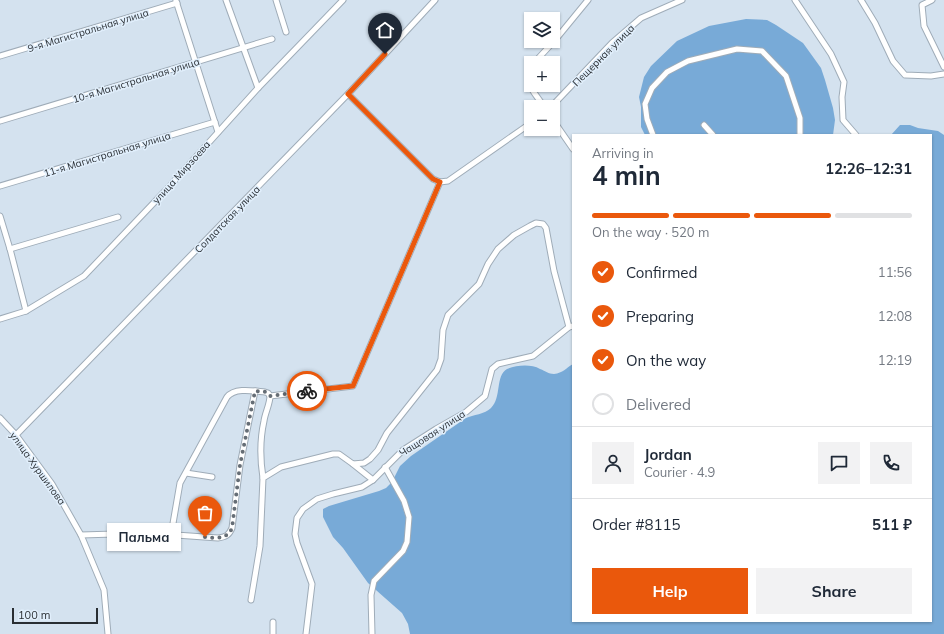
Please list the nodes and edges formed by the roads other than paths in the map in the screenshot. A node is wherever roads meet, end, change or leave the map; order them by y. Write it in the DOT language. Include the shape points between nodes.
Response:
graph roads {
  1 [pos="226,0"];
  2 [pos="276,0"];
  3 [pos="343,0"];
  4 [pos="435,0"];
  5 [pos="588,0"];
  6 [pos="682,0"];
  7 [pos="795,0"];
  8 [pos="862,0"];
  9 [pos="932,0"];
  10 [pos="176,2"];
  11 [pos="286,32"];
  12 [pos="272,39"];
  13 [pos="243,47"];
  14 [pos="0,56"];
  15 [pos="540,56"];
  16 [pos="195,62"];
  17 [pos="944,67"];
  18 [pos="944,74"];
  19 [pos="258,88"];
  20 [pos="348,94"];
  21 [pos="558,100"];
  22 [pos="0,121"];
  23 [pos="214,122"];
  24 [pos="704,125"];
  25 [pos="524,128"];
  26 [pos="560,130"];
  27 [pos="218,132"];
  28 [pos="653,134"];
  29 [pos="712,134"];
  30 [pos="800,134"];
  31 [pos="855,134"];
  32 [pos="572,148"];
  33 [pos="440,182"];
  34 [pos="0,186"];
  35 [pos="0,216"];
  36 [pos="118,218"];
  37 [pos="10,249"];
  38 [pos="26,311"];
  39 [pos="0,319"];
  40 [pos="571,327"];
  41 [pos="255,391"];
  42 [pos="270,396"];
  43 [pos="0,418"];
  44 [pos="16,435"];
  45 [pos="353,464"];
  46 [pos="385,467"];
  47 [pos="186,473"];
  48 [pos="212,477"];
  49 [pos="263,478"];
  50 [pos="373,480"];
  51 [pos="81,535"];
  52 [pos="171,535"];
  53 [pos="251,600"];
  54 [pos="273,622"];
  55 [pos="108,634"];
  56 [pos="273,634"];
  57 [pos="306,634"];
  58 [pos="372,634"];
  1 -- 13 [label="street"];
  2 -- 11 [label="street"];
  3 -- 19 [label="street, улица Мирзоева"];
  4 -- 20 [label="street, Солдатская улица"];
  5 -- 15 [label="street"];
  6 -- 21 [label="street, Пещерная улица" via="641,18 612,43"];
  7 -- 31 [label="street" via="831,54 844,82 843,120"];
  8 -- 18 [label="street" via="893,61 905,75"];
  9 -- 17 [label="street" via="922,5 924,26"];
  10 -- 14 [label="street, 9-я Магистральная улица"];
  10 -- 16 [label="street"];
  12 -- 13 [label="street, 10-я Магистральная улица"];
  13 -- 16 [label="street, 10-я Магистральная улица"];
  13 -- 19 [label="street"];
  16 -- 22 [label="street, 10-я Магистральная улица"];
  16 -- 23 [label="street"];
  19 -- 27 [label="street, улица Мирзоева"];
  20 -- 33 [label="street" via="433,179"];
  20 -- 44 [label="street, Солдатская улица"];
  23 -- 27 [label="street"];
  23 -- 34 [label="street, 11-я Магистральная улица"];
  24 -- 29 [label="street"];
  25 -- 33 [label="street" via="448,181"];
  26 -- 32 [label="street"];
  27 -- 38 [label="street, улица Мирзоева" via="84,276"];
  28 -- 30 [label="street" via="647,119 646,104 652,88 667,72 688,61 737,49 762,51 786,76 800,118"];
  33 -- 42 [label="street" via="353,386"];
  35 -- 37 [label="street"];
  36 -- 37 [label="street"];
  37 -- 38 [label="street"];
  38 -- 39 [label="street, улица Мирзоева"];
  40 -- 45 [label="street" via="554,271 546,228 543,224 536,223 514,235 498,249 488,264 480,284 448,315 437,370 387,432 370,459 364,464"];
  40 -- 46 [label="street, Чащовая улица" via="533,356 498,364 492,369 486,396 466,412 404,450"];
  41 -- 42 [label="street" via="265,392"];
  41 -- 47 [label="street" via="230,393"];
  41 -- 52 [label="street" via="244,437 230,533 218,538"];
  42 -- 49 [label="street" via="262,438"];
  43 -- 44 [label="street, улица Хуршилова"];
  44 -- 51 [label="street, улица Хуршилова" via="52,484"];
  45 -- 49 [label="street" via="339,454 333,454 281,468"];
  45 -- 50 [label="street"];
  46 -- 50 [label="street, Чащовая улица"];
  46 -- 58 [label="street" via="404,501 409,518 407,542 403,551 374,581 371,595"];
  47 -- 48 [label="street"];
  47 -- 52 [label="street" via="180,483"];
  49 -- 53 [label="street" via="260,546"];
  50 -- 57 [label="street, Чащовая улица" via="362,487 317,499 303,509 297,518 297,543 312,584"];
  51 -- 52 [label="street"];
  51 -- 55 [label="street, улица Хуршилова" via="104,590"];
  54 -- 56 [label="street"];
}
